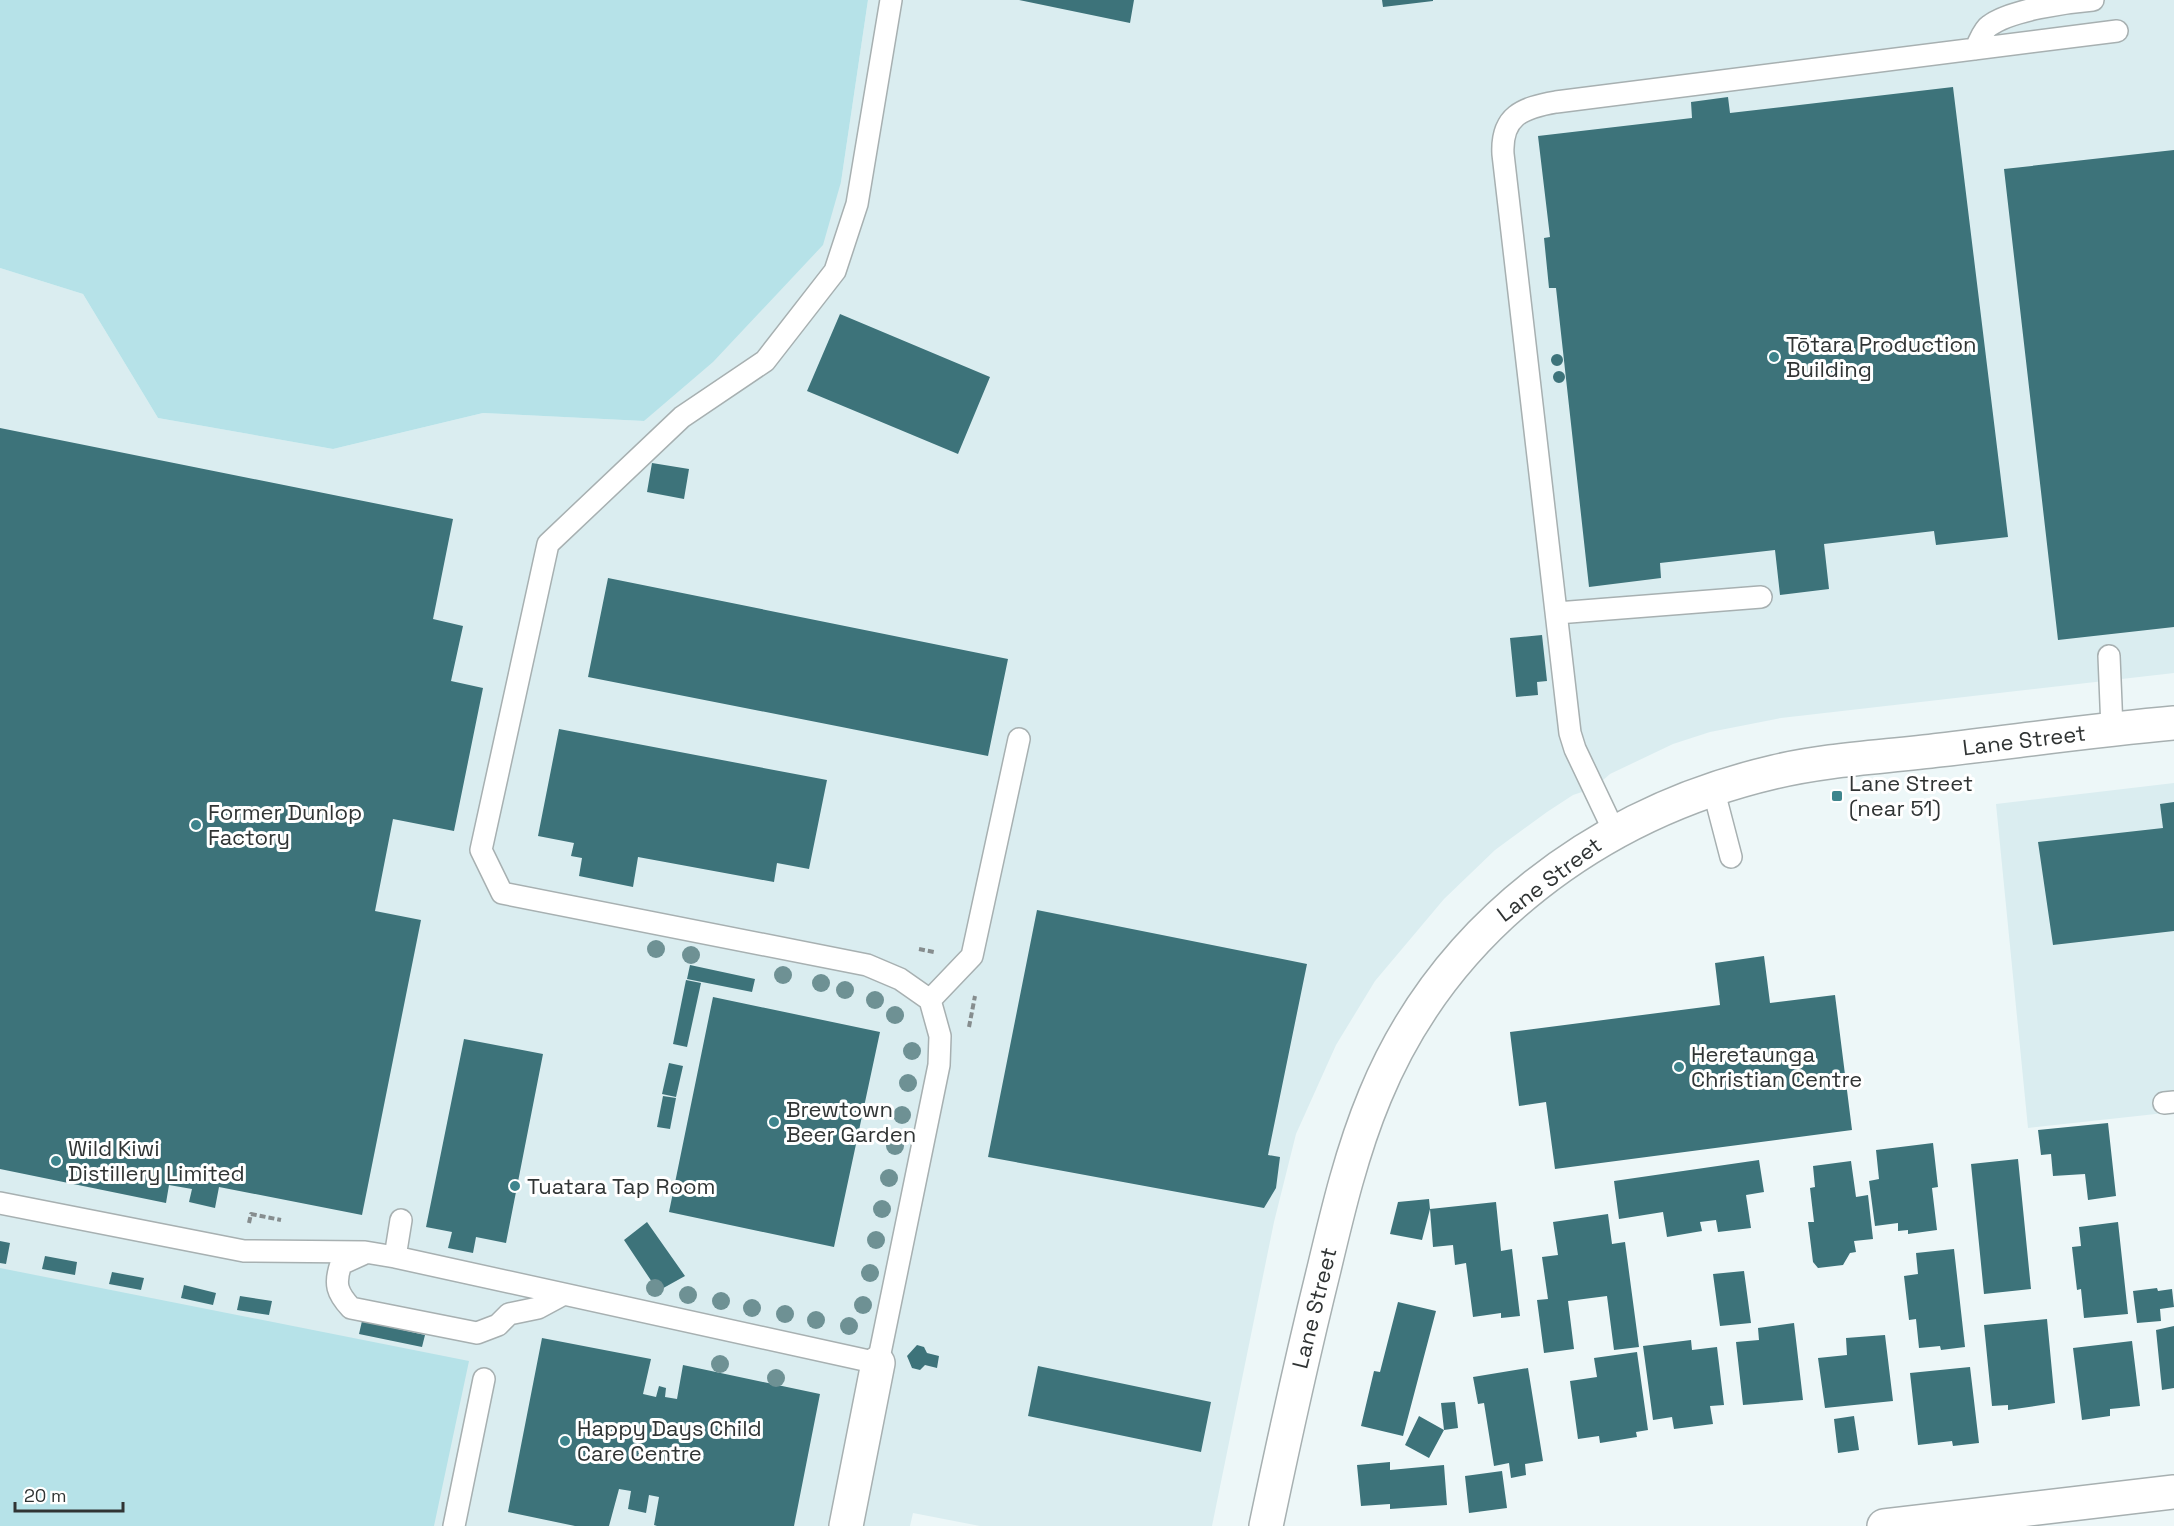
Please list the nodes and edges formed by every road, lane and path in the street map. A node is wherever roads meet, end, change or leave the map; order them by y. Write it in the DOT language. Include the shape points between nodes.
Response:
graph roads {
  1 [pos="891,0"];
  2 [pos="2093,0"];
  3 [pos="2117,31"];
  4 [pos="1975,49"];
  5 [pos="1761,597"];
  6 [pos="1557,613"];
  7 [pos="2109,656"];
  8 [pos="2174,723"];
  9 [pos="2112,729"];
  10 [pos="1019,739"];
  11 [pos="1713,788"];
  12 [pos="1614,831"];
  13 [pos="1731,857"];
  14 [pos="930,1000"];
  15 [pos="0,1203"];
  16 [pos="401,1220"];
  17 [pos="365,1252"];
  18 [pos="395,1257"];
  19 [pos="564,1294"];
  20 [pos="878,1363"];
  21 [pos="484,1379"];
  22 [pos="2174,1492"];
  23 [pos="454,1526"];
  24 [pos="846,1526"];
  25 [pos="1266,1526"];
  26 [pos="1884,1526"];
  1 -- 14 [label="lane" via="857,204 835,271 765,361 682,417 548,544 481,850 502,893 867,965 900,979"];
  2 -- 4 [label="lane" via="2066,2 2014,15 1989,26"];
  3 -- 4 [label="lane"];
  4 -- 6 [label="lane" via="1556,102 1530,107 1508,125 1502,136 1503,154"];
  5 -- 6 [label="lane"];
  6 -- 12 [label="lane" via="1570,733"];
  7 -- 9 [label="lane"];
  8 -- 9 [label="street, Lane Street"];
  9 -- 11 [label="street, Lane Street" via="1778,771"];
  10 -- 14 [label="lane" via="972,956"];
  11 -- 12 [label="street, Lane Street"];
  11 -- 13 [label="lane"];
  12 -- 25 [label="street, Lane Street" via="1531,887 1478,936 1408,1030 1376,1091 1358,1138 1330,1242"];
  14 -- 20 [label="lane" via="940,1036 939,1065"];
  15 -- 17 [label="lane" via="244,1251"];
  16 -- 18 [label="lane"];
  17 -- 18 [label="lane"];
  17 -- 19 [label="lane" via="341,1264 336,1280 339,1295 351,1308 477,1333 498,1325 509,1314 538,1308"];
  18 -- 19 [label="lane"];
  19 -- 20 [label="lane"];
  20 -- 24 [label="street"];
  21 -- 23 [label="lane"];
  22 -- 26 [label="street"];
}
